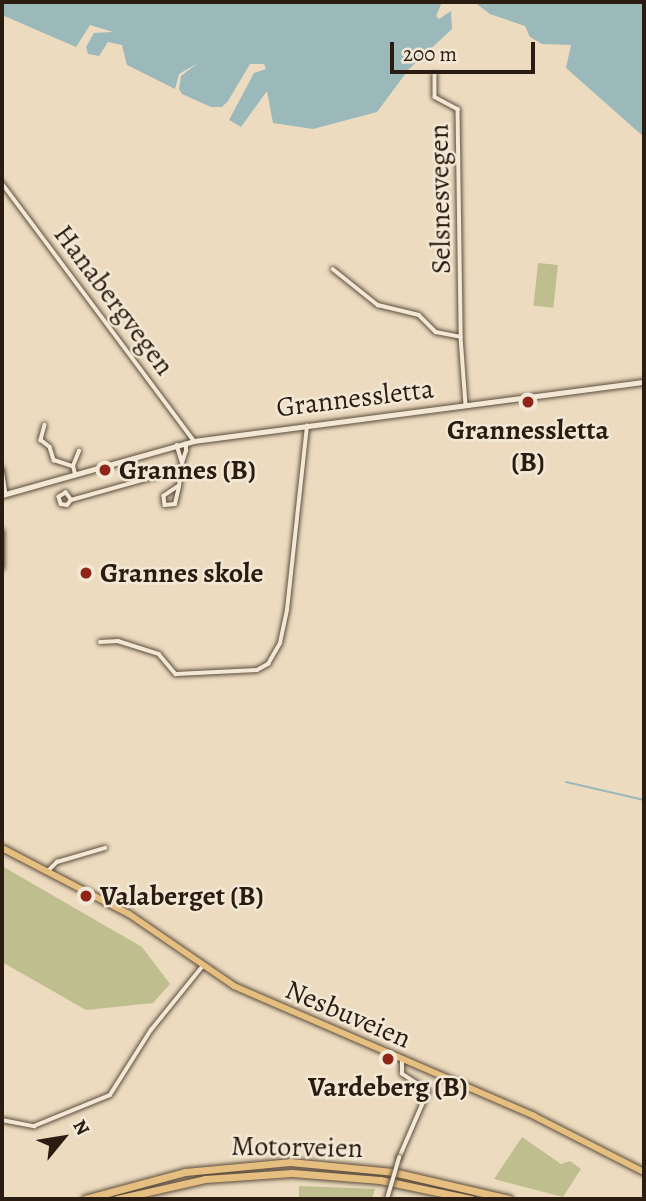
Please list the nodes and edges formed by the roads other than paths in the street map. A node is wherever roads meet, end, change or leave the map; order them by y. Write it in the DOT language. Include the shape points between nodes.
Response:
graph roads {
  1 [pos="435,75"];
  2 [pos="2,183"];
  3 [pos="333,269"];
  4 [pos="461,337"];
  5 [pos="644,382"];
  6 [pos="466,405"];
  7 [pos="45,425"];
  8 [pos="307,426"];
  9 [pos="194,441"];
  10 [pos="186,443"];
  11 [pos="177,445"];
  12 [pos="79,451"];
  13 [pos="182,463"];
  14 [pos="73,466"];
  15 [pos="2,469"];
  16 [pos="182,470"];
  17 [pos="75,474"];
  18 [pos="179,486"];
  19 [pos="4,494"];
  20 [pos="72,500"];
  21 [pos="2,531"];
  22 [pos="2,568"];
  23 [pos="100,642"];
  24 [pos="2,848"];
  25 [pos="105,848"];
  26 [pos="48,871"];
  27 [pos="202,967"];
  28 [pos="402,1060"];
  29 [pos="2,1120"];
  30 [pos="644,1172"];
  31 [pos="85,1199"];
  32 [pos="117,1199"];
  33 [pos="387,1199"];
  34 [pos="471,1199"];
  35 [pos="509,1199"];
  1 -- 4 [label="street, Selsnesvegen" via="435,97 458,109"];
  2 -- 9 [label="street, Hanabergvegen"];
  3 -- 4 [label="street, Selsnesvegen" via="378,305 419,315 436,332"];
  4 -- 6 [label="street, Selsnesvegen"];
  5 -- 6 [label="main road, Grannessletta"];
  6 -- 8 [label="main road, Grannessletta"];
  7 -- 14 [label="street" via="41,440 50,447 54,460"];
  8 -- 9 [label="main road, Grannessletta"];
  8 -- 23 [label="street" via="286,610 280,643 268,664 257,670 176,674 159,654 118,641"];
  9 -- 10 [label="main road, Grannessletta"];
  10 -- 11 [label="main road, Grannessletta"];
  10 -- 13 [label="street"];
  11 -- 13 [label="street"];
  11 -- 17 [label="main road, Grannessletta"];
  12 -- 14 [label="street"];
  13 -- 16 [label="street"];
  14 -- 17 [label="street"];
  15 -- 19 [label="street"];
  16 -- 18 [label="street"];
  16 -- 20 [label="street"];
  17 -- 19 [label="main road, Grannessletta"];
  18 -- 18 [label="street" via="164,496 165,505 175,504"];
  21 -- 22 [label="street"];
  24 -- 26 [label="main road, Nesbuveien"];
  25 -- 26 [label="street" via="57,862"];
  26 -- 27 [label="main road, Nesbuveien" via="129,914"];
  27 -- 28 [label="main road, Nesbuveien" via="262,1000"];
  27 -- 29 [label="street" via="151,1030 110,1095 32,1126"];
  28 -- 30 [label="main road, Nesbuveien" via="545,1121"];
  28 -- 33 [label="street, bridge" via="402,1074 428,1091 399,1157"];
  31 -- 35 [label="highway, Motorveien" via="194,1170 299,1162 393,1171"];
  32 -- 34 [label="highway, Motorveien" via="205,1179 292,1173 380,1180"];
}
